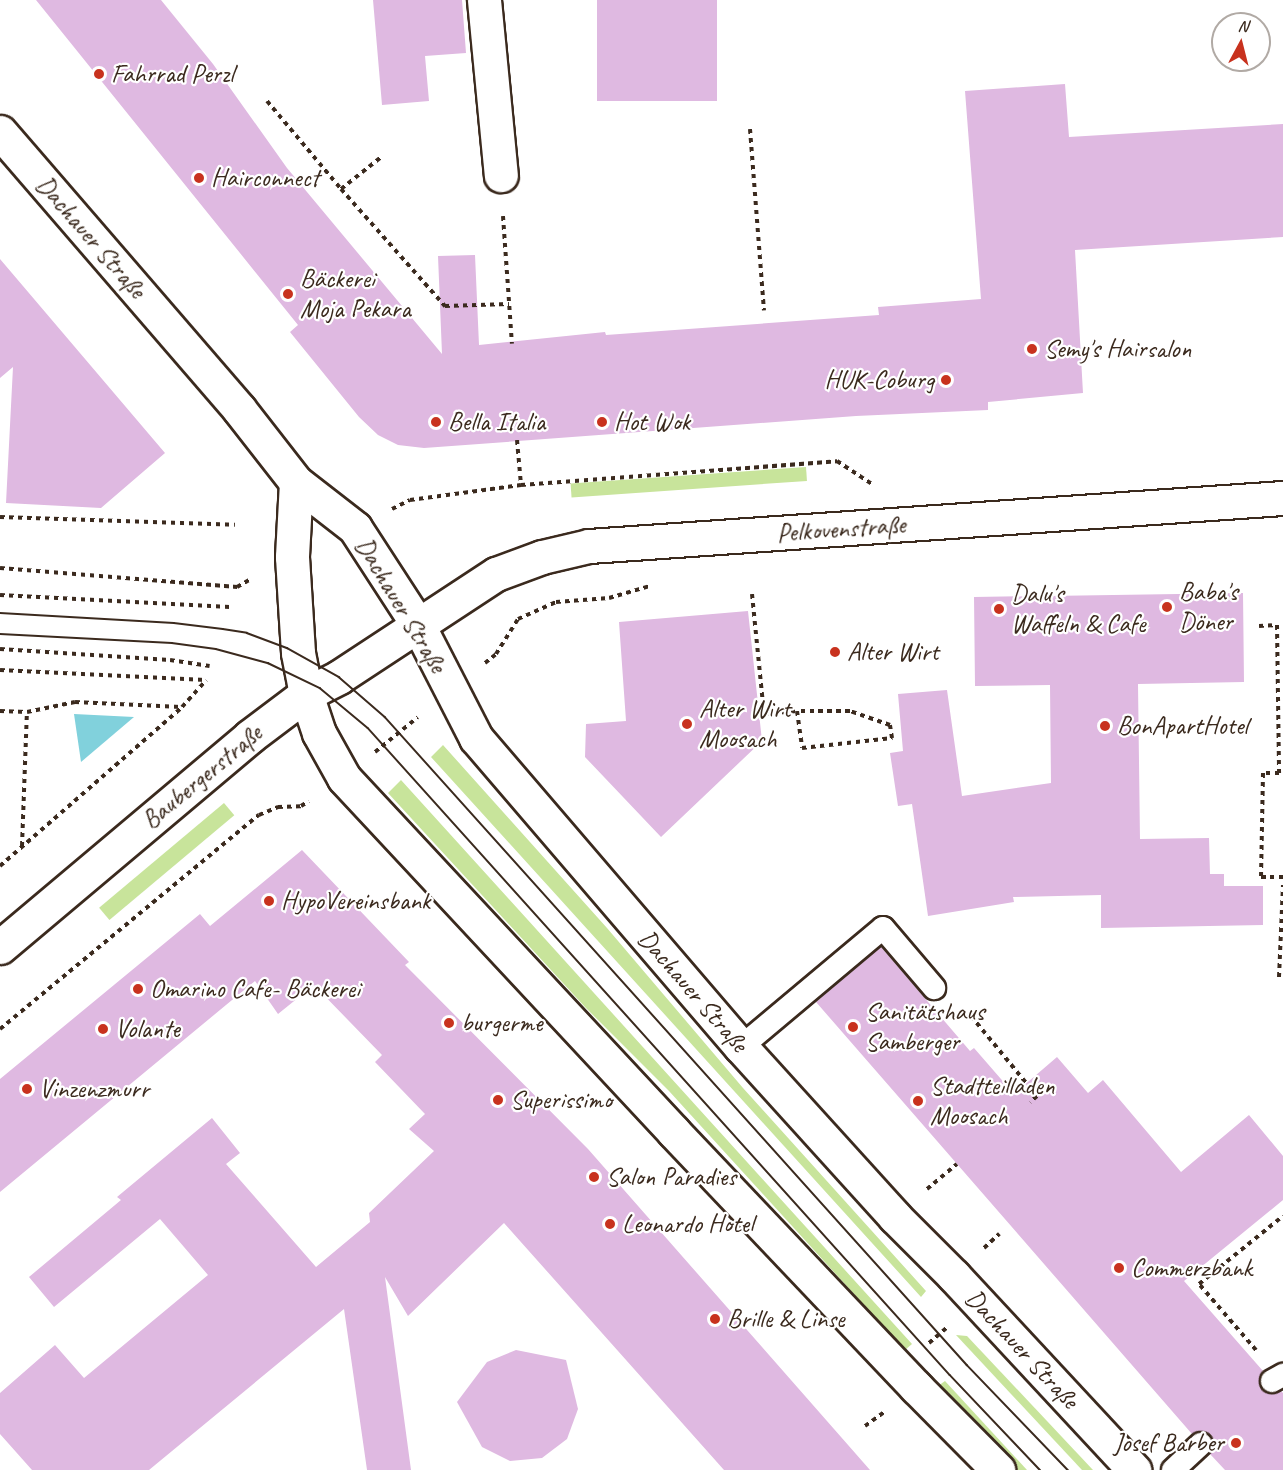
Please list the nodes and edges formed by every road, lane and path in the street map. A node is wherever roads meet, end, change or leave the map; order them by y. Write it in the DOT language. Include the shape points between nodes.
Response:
graph roads {
  1 [pos="484,0"];
  2 [pos="267,101"];
  3 [pos="750,129"];
  4 [pos="0,132"];
  5 [pos="380,158"];
  6 [pos="501,175"];
  7 [pos="340,189"];
  8 [pos="509,304"];
  9 [pos="764,310"];
  10 [pos="512,344"];
  11 [pos="517,440"];
  12 [pos="296,482"];
  13 [pos="872,484"];
  14 [pos="521,485"];
  15 [pos="1283,498"];
  16 [pos="410,500"];
  17 [pos="0,517"];
  18 [pos="235,525"];
  19 [pos="0,568"];
  20 [pos="237,587"];
  21 [pos="752,594"];
  22 [pos="0,595"];
  23 [pos="609,598"];
  24 [pos="230,607"];
  25 [pos="418,625"];
  26 [pos="1259,626"];
  27 [pos="0,649"];
  28 [pos="210,666"];
  29 [pos="0,670"];
  30 [pos="451,690"];
  31 [pos="306,694"];
  32 [pos="182,707"];
  33 [pos="0,711"];
  34 [pos="797,711"];
  35 [pos="27,712"];
  36 [pos="344,778"];
  37 [pos="22,847"];
  38 [pos="0,866"];
  39 [pos="1283,877"];
  40 [pos="1283,885"];
  41 [pos="1282,918"];
  42 [pos="0,947"];
  43 [pos="1280,977"];
  44 [pos="934,988"];
  45 [pos="971,1016"];
  46 [pos="0,1029"];
  47 [pos="741,1047"];
  48 [pos="1030,1102"];
  49 [pos="1283,1216"];
  50 [pos="999,1234"];
  51 [pos="954,1276"];
  52 [pos="951,1324"];
  53 [pos="1278,1377"];
  54 [pos="916,1388"];
  55 [pos="866,1426"];
  56 [pos="1201,1444"];
  57 [pos="999,1470"];
  58 [pos="1134,1470"];
  59 [pos="1173,1470"];
  1 -- 6 [label="main road"];
  2 -- 7 [label="path"];
  3 -- 9 [label="path"];
  4 -- 12 [label="main road, Dachauer Straße" via="239,409"];
  5 -- 7 [label="path"];
  6 -- 8 [label="path"];
  7 -- 8 [label="path" via="445,306"];
  8 -- 10 [label="path"];
  11 -- 14 [label="path"];
  12 -- 25 [label="main road, Dachauer Straße" via="355,528"];
  12 -- 31 [label="main road" via="292,591"];
  13 -- 14 [label="path" via="837,461"];
  14 -- 16 [label="path"];
  15 -- 25 [label="main road, Pelkovenstraße" via="589,546 542,557 496,574"];
  17 -- 18 [label="path"];
  19 -- 20 [label="path"];
  21 -- 34 [label="path" via="764,714"];
  22 -- 24 [label="path"];
  23 -- 30 [label="path" via="555,602 518,619 496,654"];
  25 -- 30 [label="main road, Dachauer Straße"];
  25 -- 31 [label="main road, Baubergerstraße"];
  26 -- 39 [label="path" via="1277,626 1279,761 1279,773 1263,773 1261,877"];
  27 -- 28 [label="path"];
  29 -- 32 [label="path" via="206,680"];
  30 -- 36 [label="path"];
  30 -- 47 [label="main road, Dachauer Straße" via="476,738"];
  31 -- 36 [label="main road" via="319,733"];
  31 -- 42 [label="main road, Baubergerstraße" via="241,743"];
  32 -- 35 [label="path" via="75,702"];
  32 -- 37 [label="path"];
  33 -- 35 [label="path"];
  34 -- 34 [label="path" via="850,711 890,725 892,738 802,748"];
  35 -- 37 [label="path"];
  36 -- 46 [label="path" via="301,806 278,807 260,815"];
  36 -- 54 [label="main road"];
  37 -- 38 [label="path"];
  40 -- 41 [label="path"];
  41 -- 43 [label="path"];
  44 -- 47 [label="lane" via="883,928"];
  45 -- 48 [label="path" via="1037,1096"];
  47 -- 51 [label="main road, Dachauer Straße" via="895,1217"];
  49 -- 53 [label="path" via="1199,1284"];
  50 -- 51 [label="path"];
  51 -- 58 [label="main road, Dachauer Straße"];
  52 -- 54 [label="path" via="915,1354 932,1375"];
  54 -- 55 [label="path"];
  54 -- 57 [label="main road"];
  56 -- 59 [label="lane"];
}
